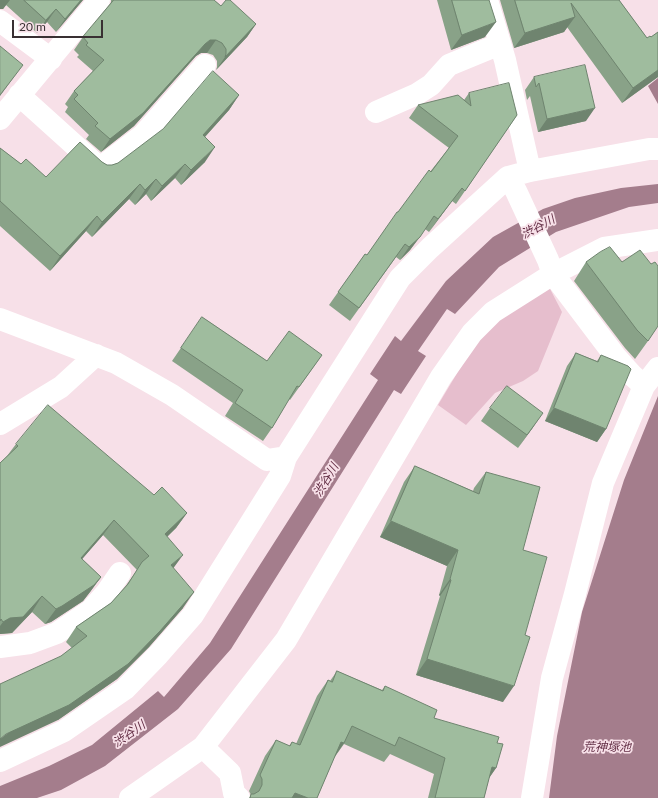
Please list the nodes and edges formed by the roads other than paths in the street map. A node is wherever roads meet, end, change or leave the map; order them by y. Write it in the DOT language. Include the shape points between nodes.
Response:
graph roads {
  1 [pos="100,0"];
  2 [pos="486,0"];
  3 [pos="0,21"];
  4 [pos="500,44"];
  5 [pos="51,59"];
  6 [pos="205,65"];
  7 [pos="19,95"];
  8 [pos="376,112"];
  9 [pos="0,119"];
  10 [pos="658,149"];
  11 [pos="530,171"];
  12 [pos="512,184"];
  13 [pos="658,240"];
  14 [pos="551,267"];
  15 [pos="0,319"];
  16 [pos="96,355"];
  17 [pos="658,368"];
  18 [pos="644,386"];
  19 [pos="0,424"];
  20 [pos="286,457"];
  21 [pos="120,573"];
  22 [pos="0,647"];
  23 [pos="203,747"];
  24 [pos="0,761"];
  25 [pos="130,798"];
  26 [pos="239,798"];
  27 [pos="532,798"];
  1 -- 5 [label="street"];
  2 -- 4 [label="street"];
  3 -- 5 [label="street"];
  4 -- 8 [label="street" via="449,65 431,85"];
  4 -- 11 [label="street"];
  5 -- 7 [label="street"];
  6 -- 7 [label="street" via="143,135 100,168"];
  7 -- 9 [label="street"];
  10 -- 11 [label="street"];
  11 -- 12 [label="street"];
  12 -- 14 [label="street"];
  12 -- 20 [label="street" via="430,248 400,278"];
  13 -- 14 [label="street" via="604,248"];
  14 -- 18 [label="street" via="615,356"];
  14 -- 23 [label="street" via="493,312 472,333 441,377 286,640"];
  15 -- 16 [label="street"];
  16 -- 19 [label="street" via="61,387"];
  16 -- 20 [label="street" via="116,363 172,395 267,460"];
  17 -- 18 [label="street"];
  18 -- 27 [label="street" via="603,483 552,678"];
  20 -- 24 [label="street" via="280,476 193,615 158,655 125,689 64,731"];
  21 -- 22 [label="street" via="91,610 57,633 30,643"];
  23 -- 25 [label="street"];
  23 -- 26 [label="street" via="230,773 234,793"];
}
